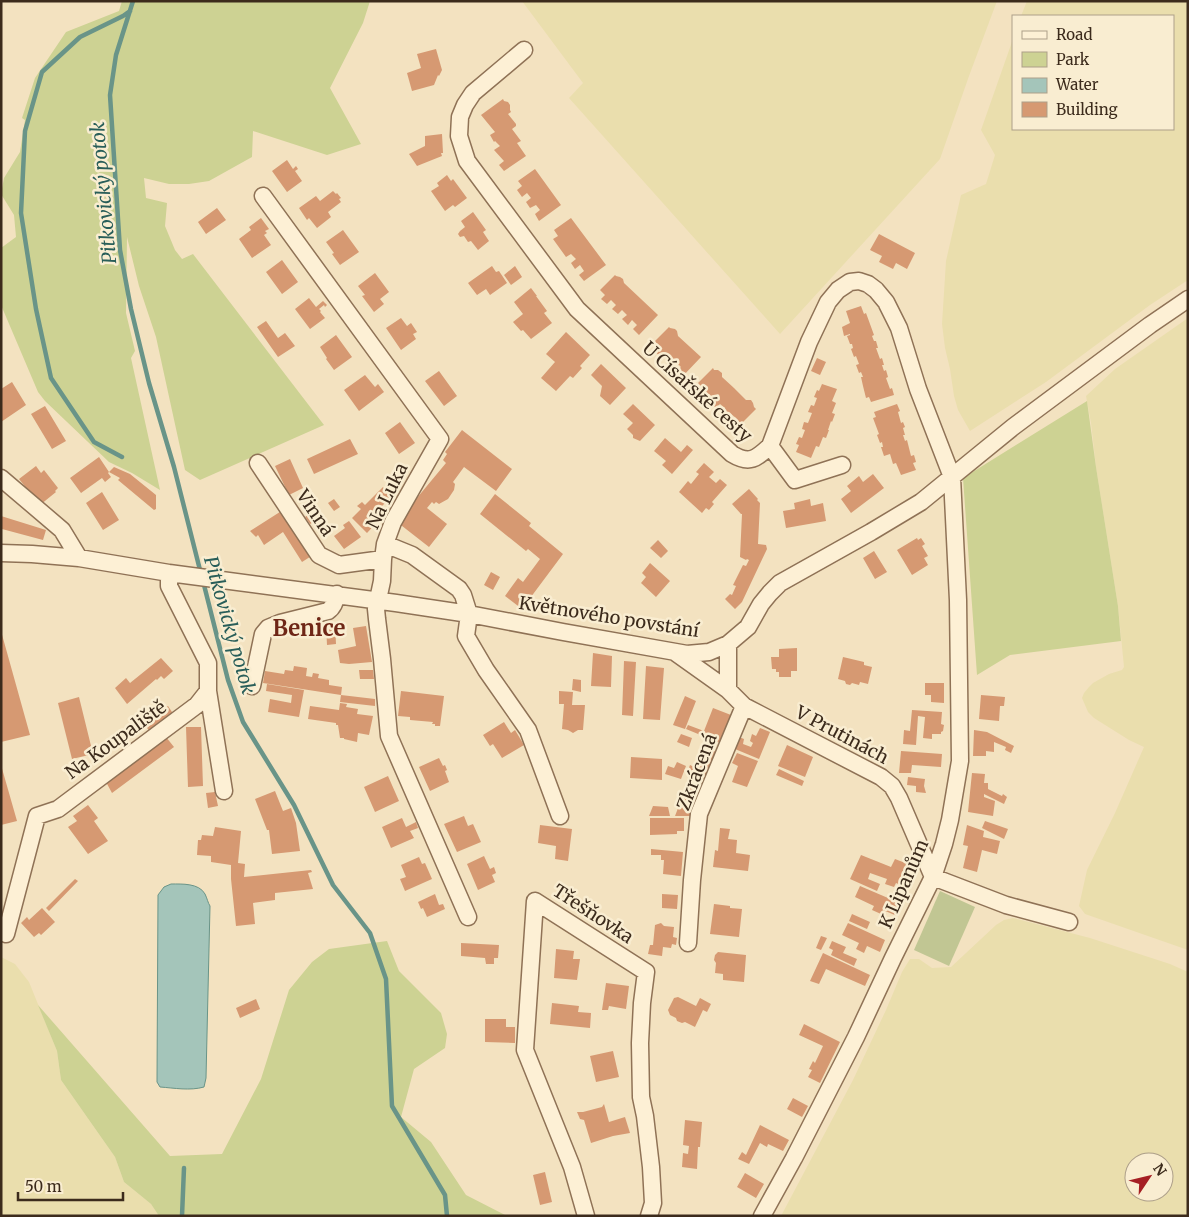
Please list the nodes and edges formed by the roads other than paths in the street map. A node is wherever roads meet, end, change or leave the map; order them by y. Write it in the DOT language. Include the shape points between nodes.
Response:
graph roads {
  1 [pos="524,50"];
  2 [pos="263,196"];
  3 [pos="1188,299"];
  4 [pos="770,446"];
  5 [pos="258,463"];
  6 [pos="842,465"];
  7 [pos="952,477"];
  8 [pos="1,478"];
  9 [pos="384,552"];
  10 [pos="1,554"];
  11 [pos="79,558"];
  12 [pos="174,574"];
  13 [pos="337,594"];
  14 [pos="378,600"];
  15 [pos="469,614"];
  16 [pos="728,644"];
  17 [pos="675,652"];
  18 [pos="252,686"];
  19 [pos="728,690"];
  20 [pos="208,691"];
  21 [pos="744,706"];
  22 [pos="224,791"];
  23 [pos="560,816"];
  24 [pos="933,877"];
  25 [pos="468,917"];
  26 [pos="1069,922"];
  27 [pos="6,934"];
  28 [pos="688,943"];
  29 [pos="586,1216"];
  30 [pos="648,1216"];
  31 [pos="762,1216"];
  1 -- 4 [label="street, U Císařské cesty" via="473,93 465,105 460,117 459,136 467,161 577,309 732,454 751,460"];
  2 -- 9 [label="street, Na Luka" via="440,439 393,522"];
  3 -- 7 [label="street, Květnového povstání" via="1016,425"];
  4 -- 6 [label="street" via="795,480"];
  4 -- 7 [label="street, U Císařské cesty" via="809,342 828,302 838,290 850,282 859,281 876,290 899,328 918,389"];
  5 -- 9 [label="street, Vinná" via="319,556 339,565"];
  7 -- 16 [label="street, Květnového povstání" via="921,502 780,583 761,604 748,627"];
  7 -- 24 [label="street, K Lipanům" via="958,600 960,761 950,820"];
  8 -- 11 [label="street" via="62,530"];
  9 -- 14 [label="street, Na Luka"];
  9 -- 15 [label="street" via="412,555 459,589"];
  10 -- 11 [label="street, Květnového povstání"];
  11 -- 12 [label="street, Květnového povstání"];
  12 -- 13 [label="street, Květnového povstání"];
  12 -- 20 [label="street" via="169,586 208,663"];
  13 -- 14 [label="street, Květnového povstání"];
  13 -- 18 [label="street" via="332,609 328,611 268,628 263,634"];
  14 -- 15 [label="street, Květnového povstání"];
  14 -- 25 [label="street, Na Luka" via="376,609 389,736"];
  15 -- 17 [label="street, Květnového povstání"];
  15 -- 23 [label="street" via="466,636 528,730"];
  16 -- 17 [label="street, Květnového povstání" via="700,654"];
  16 -- 19 [label="street"];
  17 -- 19 [label="street, V Prutinách"];
  19 -- 21 [label="street, V Prutinách"];
  20 -- 22 [label="street"];
  20 -- 27 [label="street, Na Koupaliště" via="197,706 58,809 37,816"];
  21 -- 24 [label="street, V Prutinách" via="892,786"];
  21 -- 28 [label="street, Zkrácená" via="700,814"];
  24 -- 26 [label="street" via="1006,905"];
  24 -- 31 [label="street, K Lipanům" via="856,1037"];
  29 -- 30 [label="street, Třešňovka" via="572,1167 525,1050 535,900 646,972 640,1043 641,1097 653,1203"];
}
